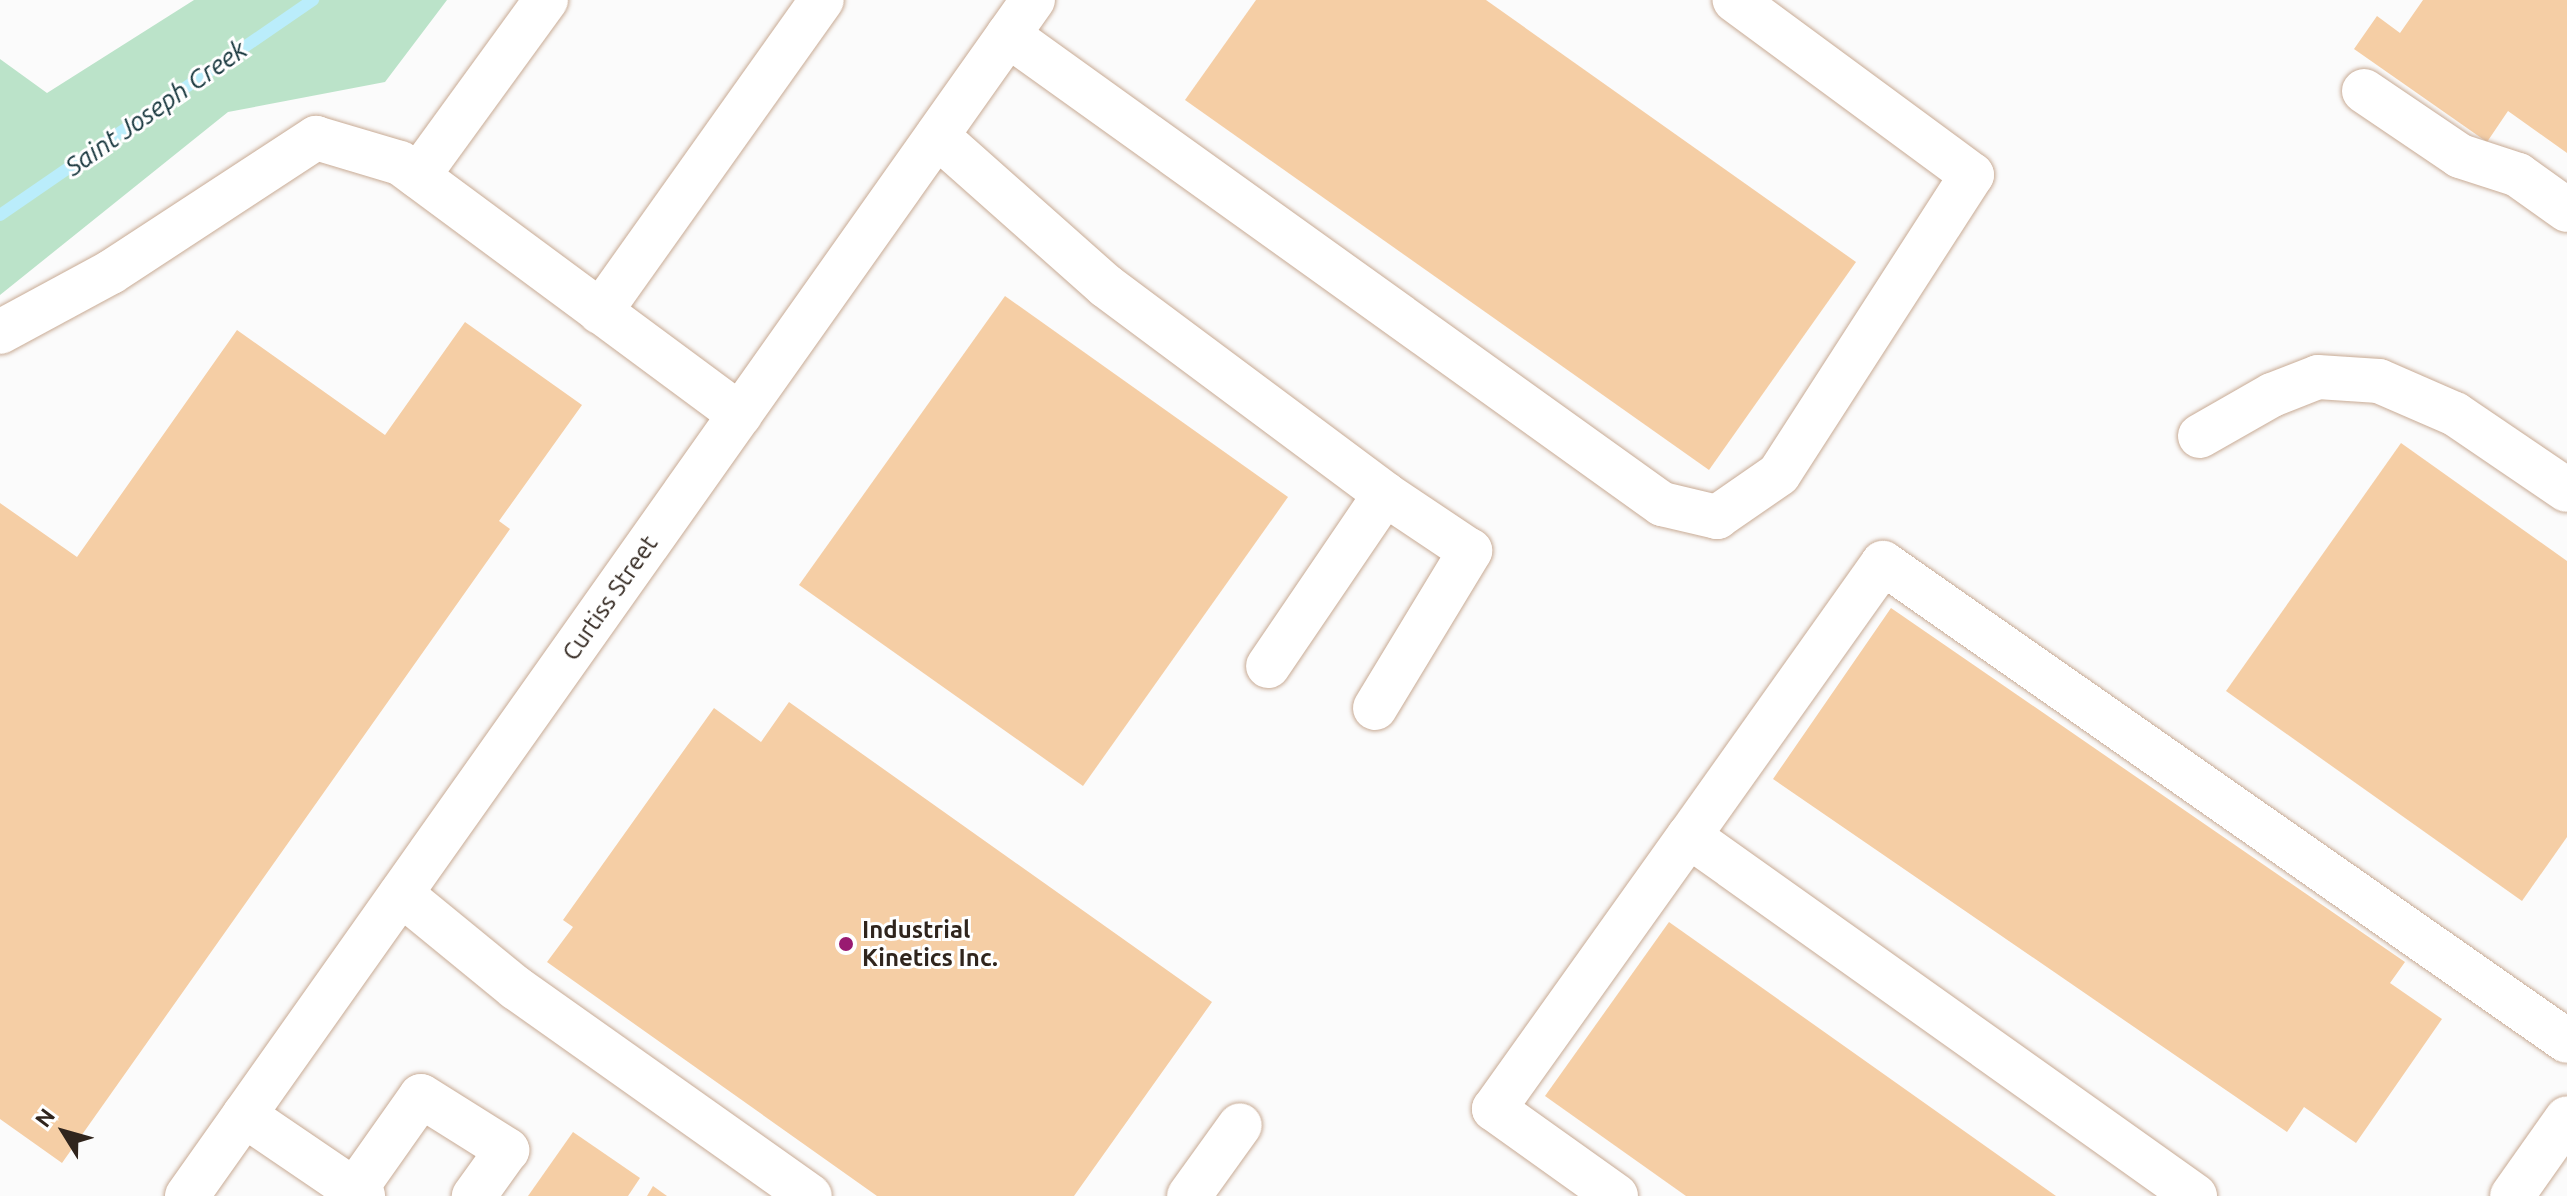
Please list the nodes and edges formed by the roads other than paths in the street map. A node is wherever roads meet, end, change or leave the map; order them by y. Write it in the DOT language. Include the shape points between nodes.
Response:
graph roads {
  1 [pos="546,0"];
  2 [pos="822,0"];
  3 [pos="1033,0"];
  4 [pos="1735,0"];
  5 [pos="1008,35"];
  6 [pos="2364,91"];
  7 [pos="937,136"];
  8 [pos="418,176"];
  9 [pos="2567,210"];
  10 [pos="600,312"];
  11 [pos="0,332"];
  12 [pos="740,415"];
  13 [pos="2200,436"];
  14 [pos="2567,490"];
  15 [pos="1385,494"];
  16 [pos="1268,666"];
  17 [pos="1375,708"];
  18 [pos="1689,836"];
  19 [pos="401,894"];
  20 [pos="2567,1041"];
  21 [pos="244,1115"];
  22 [pos="2567,1118"];
  23 [pos="1240,1125"];
  24 [pos="358,1193"];
  25 [pos="187,1196"];
  26 [pos="474,1196"];
  27 [pos="810,1196"];
  28 [pos="1189,1196"];
  29 [pos="1616,1196"];
  30 [pos="2195,1196"];
  31 [pos="2512,1196"];
  1 -- 8 [label="street"];
  2 -- 10 [label="street"];
  3 -- 5 [label="street, Curtiss Street"];
  4 -- 5 [label="street" via="1972,175 1779,474 1717,517 1662,504"];
  5 -- 7 [label="street, Curtiss Street"];
  6 -- 9 [label="street" via="2460,156 2518,175"];
  7 -- 12 [label="street, Curtiss Street"];
  7 -- 15 [label="street" via="1106,286"];
  8 -- 10 [label="street"];
  8 -- 11 [label="street" via="400,163 316,138 111,272"];
  10 -- 12 [label="street"];
  12 -- 19 [label="street, Curtiss Street"];
  13 -- 14 [label="street" via="2272,395 2318,377 2379,381 2455,414"];
  15 -- 16 [label="street"];
  15 -- 17 [label="street" via="1470,551"];
  18 -- 20 [label="street" via="1883,563"];
  18 -- 29 [label="street" via="1494,1109"];
  18 -- 30 [label="street"];
  19 -- 21 [label="street, Curtiss Street"];
  19 -- 27 [label="street" via="516,988"];
  21 -- 24 [label="street"];
  21 -- 25 [label="street, Curtiss Street"];
  22 -- 31 [label="street"];
  23 -- 28 [label="street"];
  24 -- 26 [label="street" via="421,1096 507,1150"];
}
